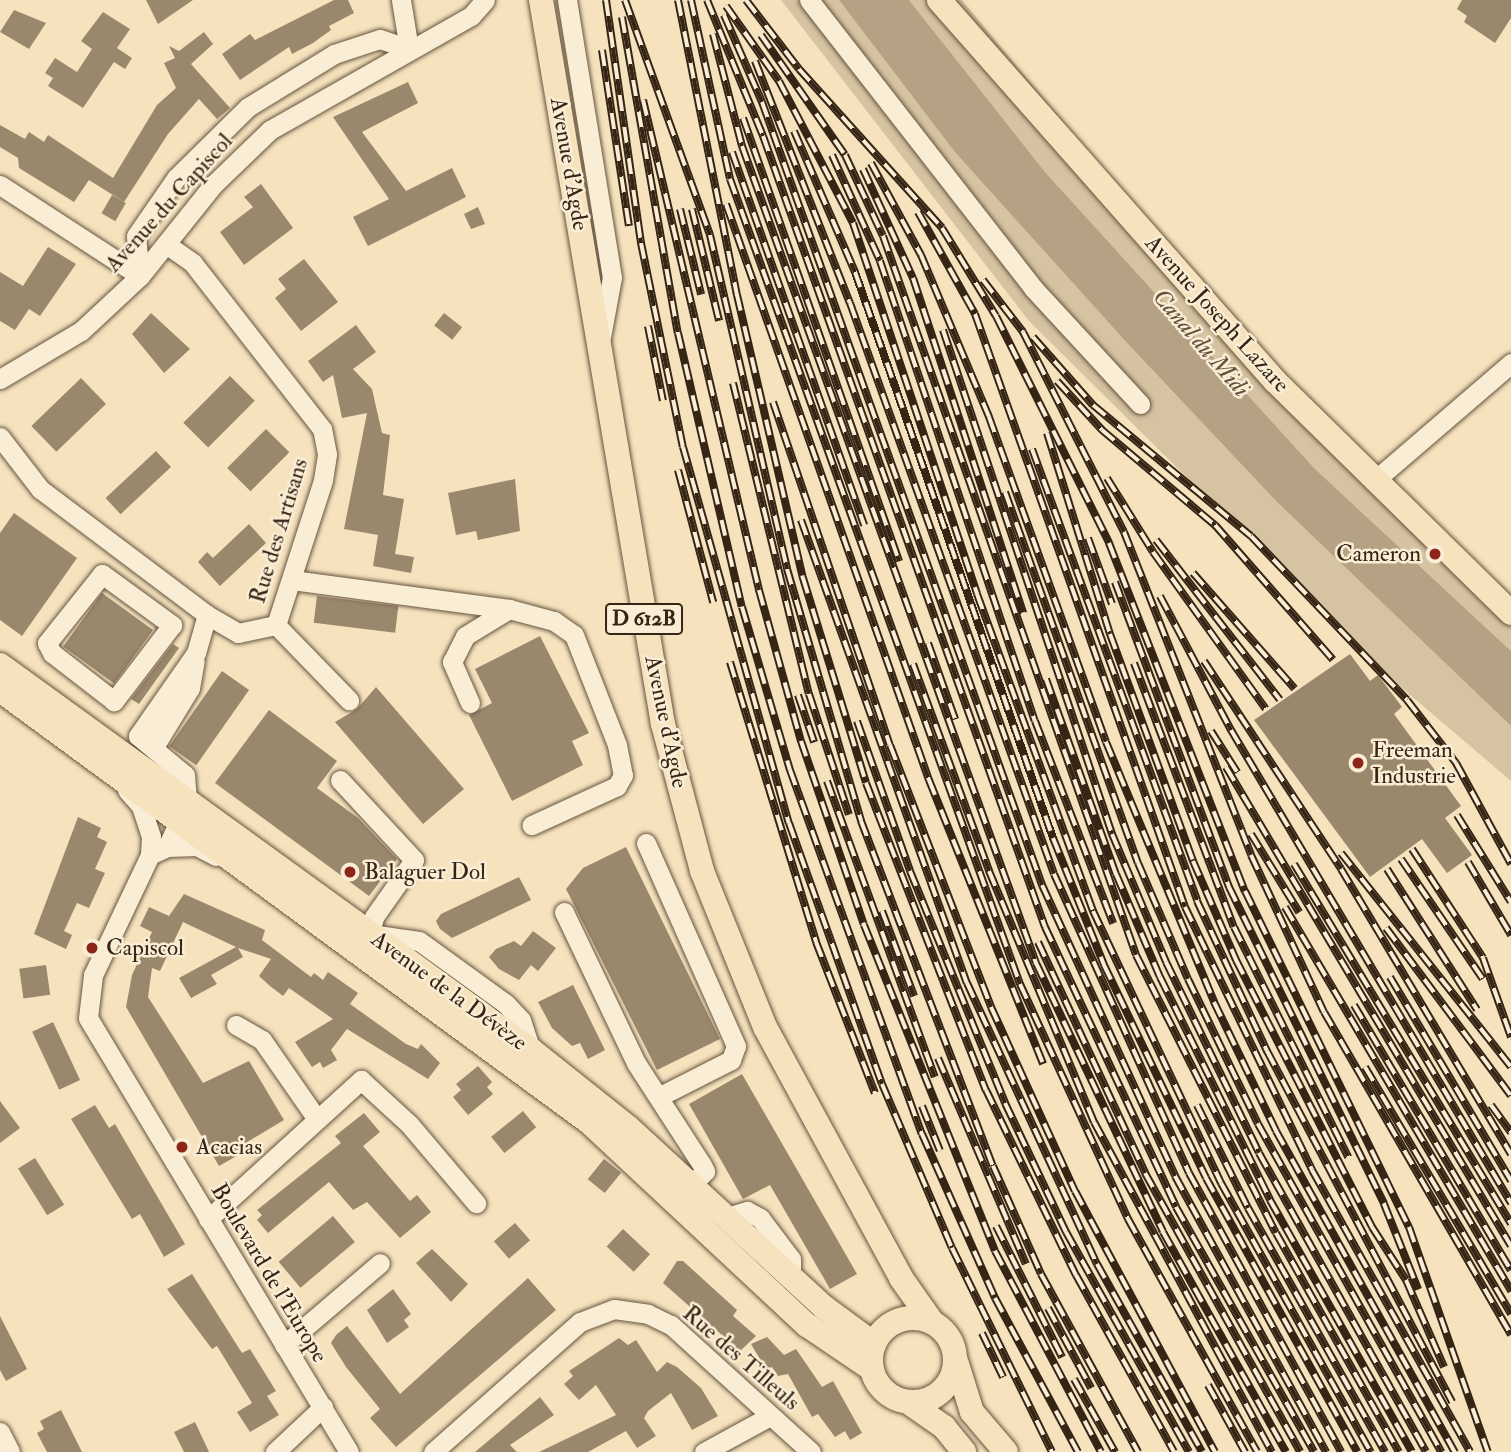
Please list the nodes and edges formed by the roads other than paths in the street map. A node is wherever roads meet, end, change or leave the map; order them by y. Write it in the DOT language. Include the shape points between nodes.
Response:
graph roads {
  1 [pos="401,0"];
  2 [pos="485,0"];
  3 [pos="541,0"];
  4 [pos="567,0"];
  5 [pos="809,0"];
  6 [pos="939,0"];
  7 [pos="409,49"];
  8 [pos="0,185"];
  9 [pos="166,244"];
  10 [pos="140,276"];
  11 [pos="600,343"];
  12 [pos="1511,363"];
  13 [pos="0,379"];
  14 [pos="1140,404"];
  15 [pos="0,437"];
  16 [pos="1374,481"];
  17 [pos="120,550"];
  18 [pos="102,574"];
  19 [pos="292,580"];
  20 [pos="509,609"];
  21 [pos="1511,613"];
  22 [pos="207,615"];
  23 [pos="276,625"];
  24 [pos="0,665"];
  25 [pos="0,690"];
  26 [pos="349,700"];
  27 [pos="470,703"];
  28 [pos="112,774"];
  29 [pos="340,780"];
  30 [pos="177,811"];
  31 [pos="532,825"];
  32 [pos="646,843"];
  33 [pos="156,846"];
  34 [pos="265,883"];
  35 [pos="564,912"];
  36 [pos="370,934"];
  37 [pos="236,1025"];
  38 [pos="660,1096"];
  39 [pos="317,1119"];
  40 [pos="692,1185"];
  41 [pos="476,1203"];
  42 [pos="208,1219"];
  43 [pos="380,1264"];
  44 [pos="901,1278"];
  45 [pos="896,1321"];
  46 [pos="932,1322"];
  47 [pos="284,1345"];
  48 [pos="873,1356"];
  49 [pos="956,1361"];
  50 [pos="908,1402"];
  51 [pos="323,1407"];
  52 [pos="770,1416"];
  53 [pos="0,1432"];
  54 [pos="10,1452"];
  55 [pos="275,1452"];
  56 [pos="349,1452"];
  57 [pos="433,1452"];
  58 [pos="704,1452"];
  59 [pos="811,1452"];
  60 [pos="964,1452"];
  61 [pos="1006,1452"];
  1 -- 7 [label="street"];
  2 -- 7 [label="street, Avenue du Capiscol" via="471,16"];
  3 -- 11 [label="main road, Avenue d'Agde / D 612B"];
  4 -- 11 [label="street" via="612,277"];
  5 -- 14 [label="street" via="1033,288"];
  6 -- 16 [label="main road, Avenue Joseph Lazare" via="1275,381"];
  7 -- 9 [label="street, Avenue du Capiscol" via="270,130 213,185"];
  7 -- 10 [label="street" via="380,39 334,54 248,107 176,178 136,236"];
  8 -- 10 [label="street"];
  9 -- 10 [label="street, Avenue du Capiscol"];
  9 -- 19 [label="street, Rue des Artisans" via="193,263 322,429 327,454 323,480"];
  10 -- 13 [label="street, Avenue du Capiscol" via="81,331"];
  11 -- 44 [label="main road, Avenue d'Agde / D 612B" via="610,430 663,724 702,871 765,1027"];
  12 -- 16 [label="street"];
  15 -- 17 [label="street, Rue des Artisans" via="40,489"];
  16 -- 21 [label="main road, Avenue Joseph Lazare"];
  17 -- 18 [label="street"];
  17 -- 22 [label="street, Rue des Artisans"];
  18 -- 18 [label="street" via="172,625 114,701 52,653 47,643"];
  19 -- 20 [label="street"];
  19 -- 23 [label="street, Rue des Artisans"];
  20 -- 27 [label="street" via="465,636 452,662"];
  20 -- 31 [label="street" via="554,621 574,635 617,745 623,775 617,786"];
  22 -- 23 [label="street, Rue des Artisans" via="237,633"];
  22 -- 30 [label="street" via="190,688 154,747 185,775"];
  23 -- 26 [label="street"];
  24 -- 30 [label="main road, Avenue de la Dévèze" via="71,718"];
  25 -- 28 [label="main road, Avenue de la Dévèze"];
  28 -- 30 [label="main road, Avenue de la Dévèze"];
  28 -- 33 [label="street" via="141,806"];
  29 -- 36 [label="street" via="414,860 374,918"];
  30 -- 33 [label="street, Boulevard de l'Europe"];
  30 -- 34 [label="main road, Avenue de la Dévèze"];
  30 -- 36 [label="main road, Avenue de la Dévèze" via="297,881"];
  32 -- 38 [label="street" via="736,1046 731,1060"];
  33 -- 34 [label="street" via="197,846"];
  33 -- 42 [label="street, Boulevard de l'Europe" via="93,975 88,1018"];
  34 -- 48 [label="main road, Avenue de la Dévèze" via="589,1122 807,1325"];
  35 -- 38 [label="street" via="636,1063"];
  36 -- 40 [label="main road, Avenue de la Dévèze" via="531,1050"];
  37 -- 39 [label="street" via="262,1040"];
  38 -- 40 [label="street" via="705,1171"];
  39 -- 41 [label="street" via="361,1080 410,1124"];
  39 -- 42 [label="street"];
  40 -- 48 [label="main road, Avenue de la Dévèze"];
  42 -- 47 [label="street, Boulevard de l'Europe"];
  43 -- 47 [label="street"];
  44 -- 45 [label="main road"];
  44 -- 46 [label="main road, Avenue d'Agde / D 612B"];
  45 -- 46 [label="main road"];
  45 -- 48 [label="main road"];
  46 -- 49 [label="main road" via="950,1338"];
  47 -- 51 [label="street, Boulevard de l'Europe"];
  48 -- 50 [label="main road" via="885,1391"];
  49 -- 50 [label="main road" via="953,1375 935,1396"];
  49 -- 61 [label="main road" via="972,1412"];
  50 -- 60 [label="main road" via="944,1427"];
  51 -- 55 [label="street"];
  51 -- 56 [label="street, Boulevard de l'Europe"];
  52 -- 57 [label="street, Rue des Tilleuls" via="671,1325 648,1314 614,1309 580,1322"];
  52 -- 58 [label="street"];
  52 -- 59 [label="street, Rue des Tilleuls"];
  53 -- 54 [label="street"];
}
